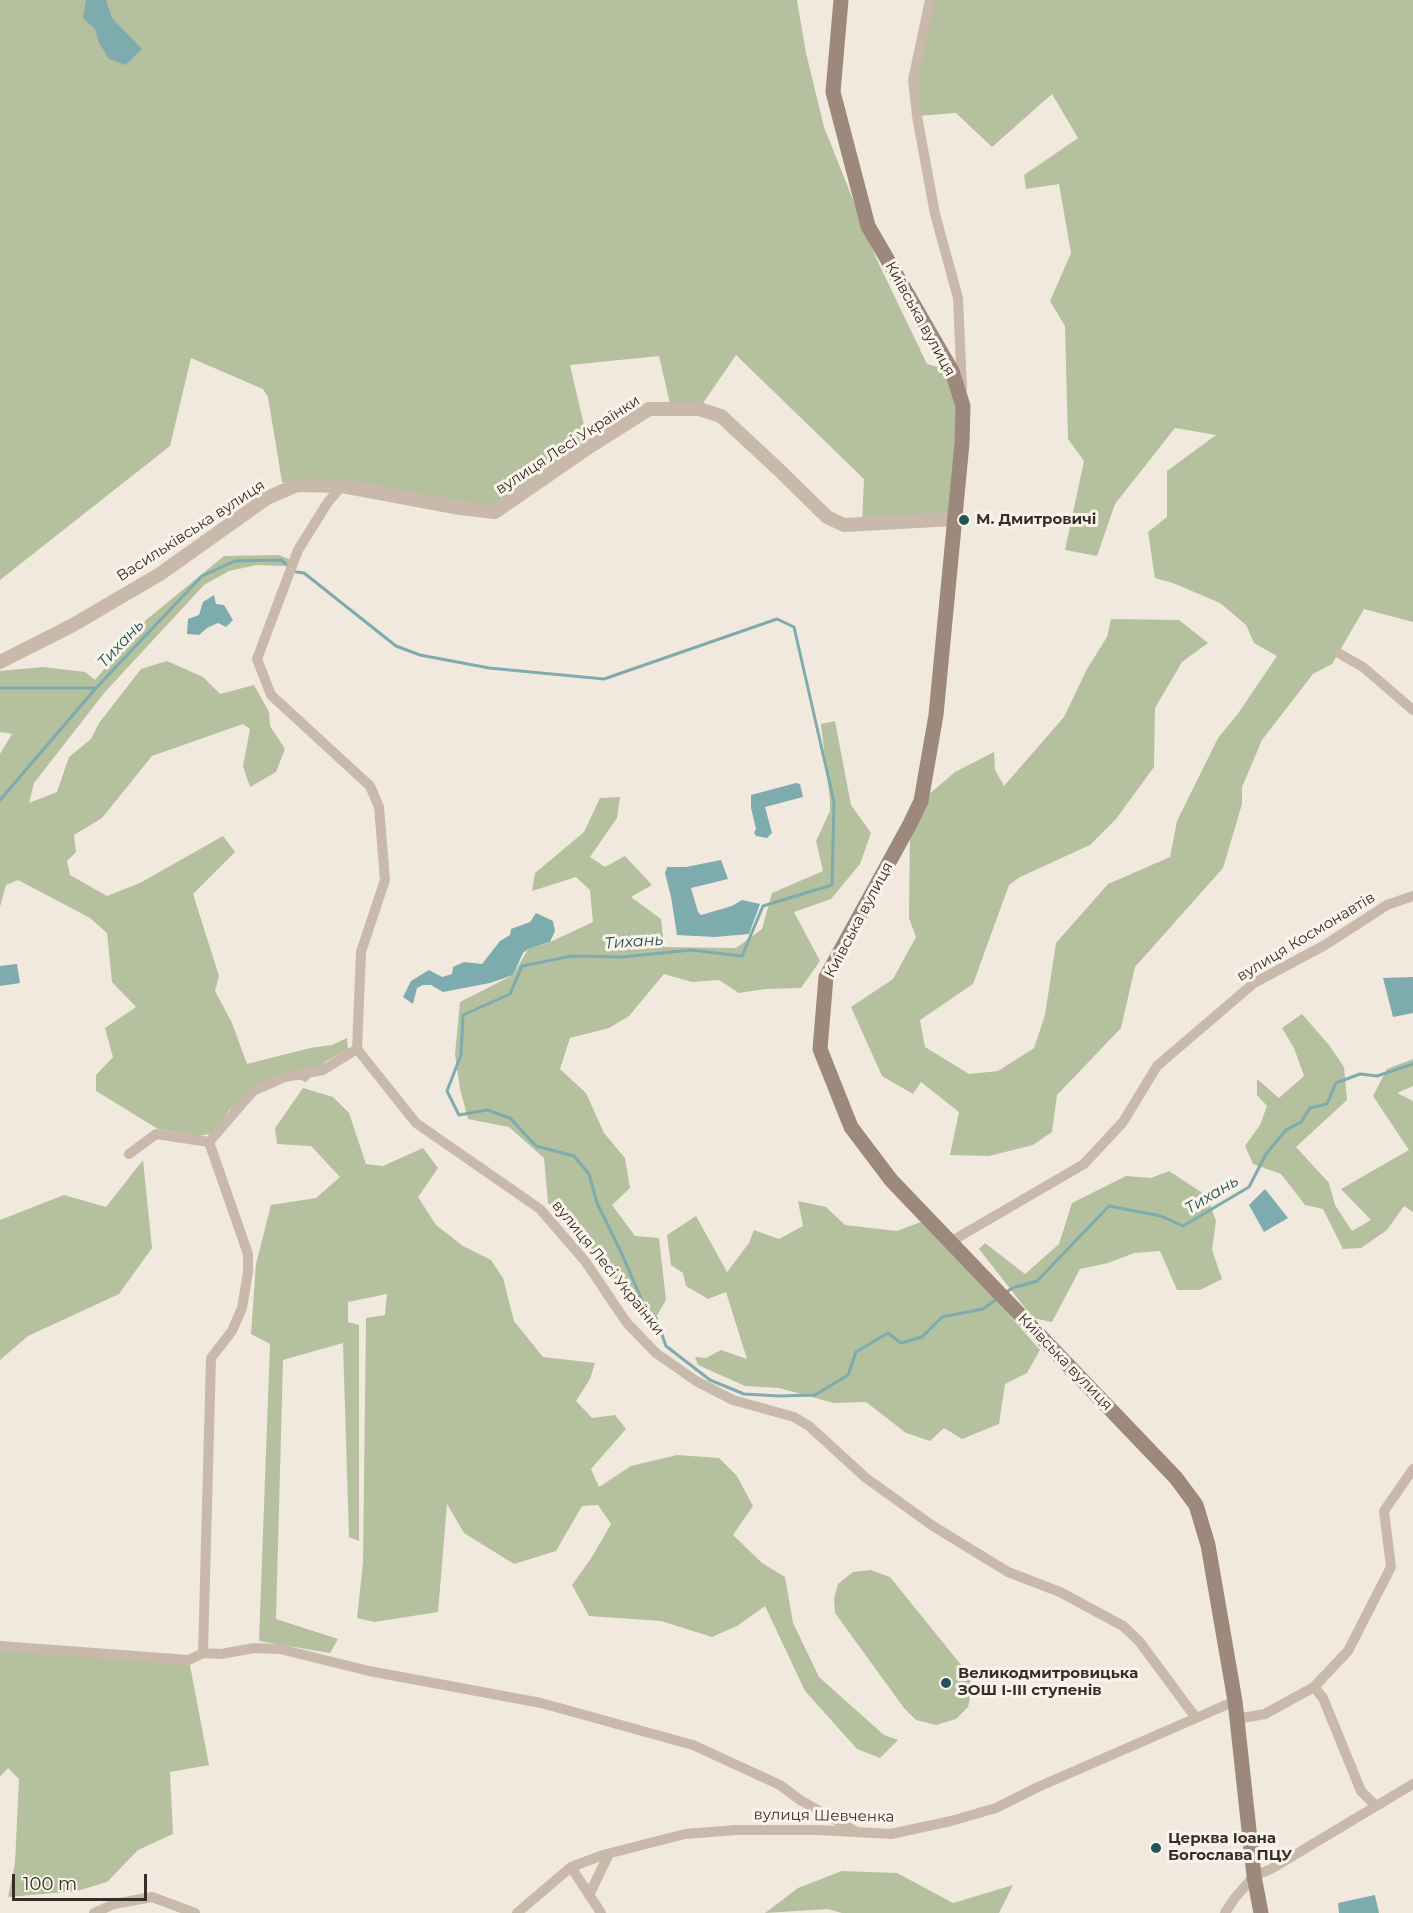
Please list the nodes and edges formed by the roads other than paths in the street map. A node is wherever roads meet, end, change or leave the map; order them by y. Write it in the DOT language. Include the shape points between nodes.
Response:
graph roads {
  1 [pos="842,0"];
  2 [pos="930,0"];
  3 [pos="963,406"];
  4 [pos="342,486"];
  5 [pos="954,519"];
  6 [pos="1340,654"];
  7 [pos="0,662"];
  8 [pos="1413,710"];
  9 [pos="1413,896"];
  10 [pos="357,1049"];
  11 [pos="209,1142"];
  12 [pos="129,1154"];
  13 [pos="950,1242"];
  14 [pos="1413,1469"];
  15 [pos="0,1646"];
  16 [pos="203,1653"];
  17 [pos="1314,1687"];
  18 [pos="1234,1701"];
  19 [pos="1196,1718"];
  20 [pos="1236,1719"];
  21 [pos="1413,1784"];
  22 [pos="1376,1806"];
  23 [pos="857,1832"];
  24 [pos="609,1854"];
  25 [pos="572,1867"];
  26 [pos="1254,1876"];
  27 [pos="589,1895"];
  28 [pos="94,1913"];
  29 [pos="195,1913"];
  30 [pos="517,1913"];
  31 [pos="601,1913"];
  32 [pos="1225,1913"];
  33 [pos="1261,1913"];
  1 -- 3 [label="main road, Київська вулиця" via="833,92 868,226 952,371"];
  2 -- 3 [label="street" via="913,80 935,214 958,298"];
  3 -- 5 [label="main road, Київська вулиця"];
  4 -- 5 [label="street, вулиця Лесі Українки" via="495,512 649,409 699,409 721,416 827,517 844,525"];
  4 -- 7 [label="street, Васильківська вулиця" via="297,485 267,498 160,574"];
  4 -- 10 [label="street" via="328,501 298,550 257,659 271,695 370,786 379,807 386,880 362,952"];
  5 -- 13 [label="main road, Київська вулиця" via="936,715 921,801 826,977 820,1049 851,1127 891,1180"];
  6 -- 8 [label="street" via="1364,667"];
  9 -- 13 [label="street, вулиця Космонавтів" via="1387,905 1325,945 1254,983 1157,1066 1124,1122 1084,1164"];
  10 -- 11 [label="street" via="323,1070 285,1077 253,1091"];
  10 -- 19 [label="street, вулиця Лесі Українки" via="416,1123 540,1209 585,1261 627,1323 656,1353 696,1381 733,1400 794,1417 866,1478 933,1526 1008,1572 1060,1592 1123,1626 1139,1641"];
  11 -- 12 [label="street" via="156,1134"];
  11 -- 16 [label="street" via="248,1254 248,1272 242,1308 232,1331 211,1358"];
  13 -- 18 [label="main road, Київська вулиця" via="1176,1478 1196,1505 1209,1545"];
  14 -- 17 [label="street" via="1384,1511 1391,1567 1348,1651"];
  15 -- 16 [label="street" via="189,1660"];
  16 -- 23 [label="street" via="280,1649 369,1671 564,1709 693,1745 780,1785"];
  17 -- 20 [label="street" via="1265,1714"];
  17 -- 22 [label="street" via="1323,1698 1361,1791"];
  18 -- 19 [label="street, вулиця Шевченка"];
  18 -- 20 [label="main road, Київська вулиця"];
  19 -- 23 [label="street, вулиця Шевченка" via="996,1808 891,1834"];
  20 -- 26 [label="main road, Київська вулиця"];
  21 -- 22 [label="street"];
  22 -- 26 [label="street"];
  23 -- 24 [label="street, вулиця Шевченка" via="736,1830 685,1834"];
  24 -- 25 [label="street, вулиця Шевченка"];
  24 -- 27 [label="street"];
  25 -- 27 [label="street"];
  25 -- 30 [label="street, вулиця Шевченка"];
  26 -- 32 [label="street"];
  26 -- 33 [label="main road, Київська вулиця"];
  27 -- 31 [label="street"];
  28 -- 29 [label="street" via="114,1904 152,1897"];
}
